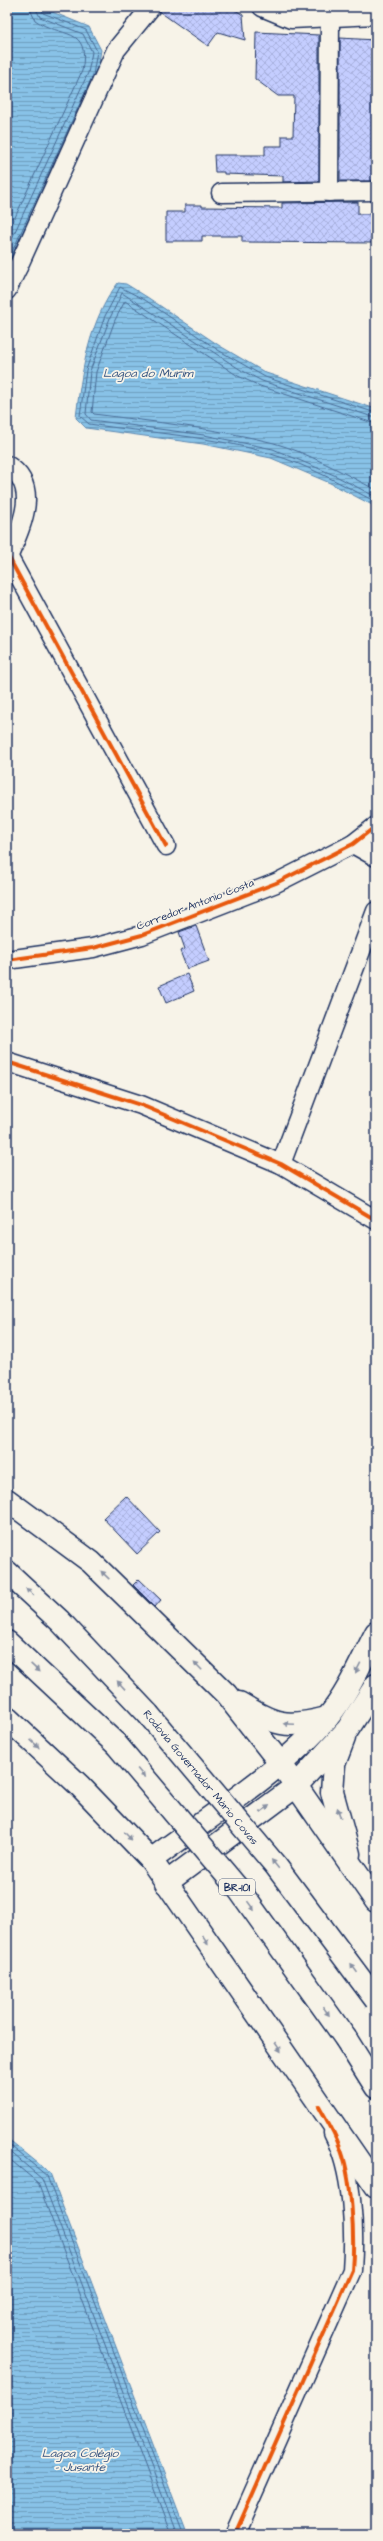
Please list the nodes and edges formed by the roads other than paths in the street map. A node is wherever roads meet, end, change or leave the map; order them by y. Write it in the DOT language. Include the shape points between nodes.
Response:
graph roads {
  1 [pos="151,7"];
  2 [pos="262,7"];
  3 [pos="376,15"];
  4 [pos="330,16"];
  5 [pos="376,191"];
  6 [pos="328,192"];
  7 [pos="220,193"];
  8 [pos="12,271"];
  9 [pos="7,290"];
  10 [pos="7,465"];
  11 [pos="8,558"];
  12 [pos="376,826"];
  13 [pos="353,844"];
  14 [pos="166,846"];
  15 [pos="376,857"];
  16 [pos="376,911"];
  17 [pos="7,960"];
  18 [pos="7,1062"];
  19 [pos="281,1164"];
  20 [pos="376,1220"];
  21 [pos="7,1500"];
  22 [pos="7,1572"];
  23 [pos="376,1633"];
  24 [pos="7,1642"];
  25 [pos="376,1685"];
  26 [pos="226,1694"];
  27 [pos="7,1718"];
  28 [pos="328,1718"];
  29 [pos="348,1729"];
  30 [pos="281,1764"];
  31 [pos="296,1786"];
  32 [pos="151,1860"];
  33 [pos="351,1865"];
  34 [pos="166,1883"];
  35 [pos="376,1901"];
  36 [pos="376,2000"];
  37 [pos="376,2087"];
  38 [pos="319,2106"];
  39 [pos="376,2186"];
  40 [pos="235,2534"];
  1 -- 8 [label="street" via="116,50"];
  2 -- 4 [label="street" via="291,19"];
  3 -- 4 [label="street"];
  4 -- 6 [label="street"];
  5 -- 6 [label="street"];
  6 -- 7 [label="street"];
  8 -- 9 [label="street"];
  10 -- 11 [label="street" via="24,484 26,512"];
  11 -- 14 [label="street"];
  12 -- 13 [label="street, Corredor Antonio Costa"];
  13 -- 15 [label="street"];
  13 -- 17 [label="street, Corredor Antonio Costa" via="276,883 142,935 93,948"];
  16 -- 19 [label="street"];
  18 -- 19 [label="street" via="140,1105"];
  19 -- 20 [label="street"];
  26 -- 21 [label="main road, one-way" via="91,1562"];
  36 -- 22 [label="main road, Rodovia Governador Mário Covas, one-way, bridge" via="276,1866 148,1714 60,1621"];
  23 -- 28 [label="main road, one-way" via="346,1691"];
  24 -- 37 [label="main road, BR-101, one-way, bridge" via="116,1744 240,1891 346,2039"];
  25 -- 29 [label="main road"];
  28 -- 26 [label="main road, one-way" via="290,1725 272,1722"];
  26 -- 30 [label="main road"];
  27 -- 32 [label="main road, one-way" via="80,1786"];
  28 -- 30 [label="main road"];
  29 -- 31 [label="main road"];
  33 -- 29 [label="main road, one-way" via="332,1792 334,1764"];
  30 -- 31 [label="main road"];
  30 -- 32 [label="main road"];
  31 -- 33 [label="main road"];
  34 -- 31 [label="main road, one-way"];
  32 -- 34 [label="main road"];
  33 -- 35 [label="main road"];
  34 -- 38 [label="main road, one-way"];
  38 -- 39 [label="main road"];
  38 -- 40 [label="street" via="340,2146 348,2182 354,2238 352,2270"];
}
